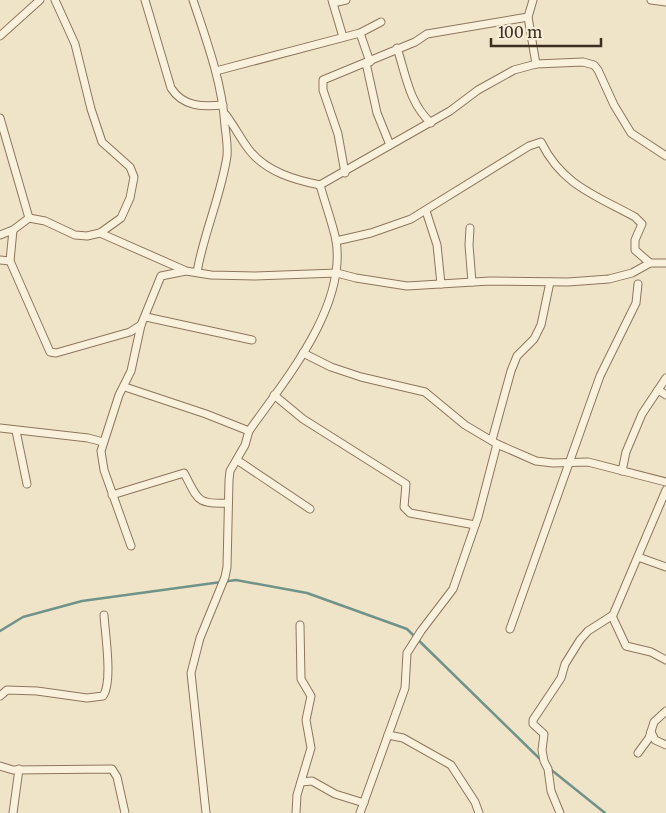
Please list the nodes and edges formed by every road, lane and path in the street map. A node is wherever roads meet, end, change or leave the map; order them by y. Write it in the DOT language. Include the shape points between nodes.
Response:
graph roads {
  1 [pos="40,0"];
  2 [pos="55,0"];
  3 [pos="145,0"];
  4 [pos="346,0"];
  5 [pos="533,0"];
  6 [pos="651,0"];
  7 [pos="194,1"];
  8 [pos="663,1"];
  9 [pos="332,2"];
  10 [pos="528,17"];
  11 [pos="381,22"];
  12 [pos="360,33"];
  13 [pos="0,36"];
  14 [pos="343,37"];
  15 [pos="397,48"];
  16 [pos="368,62"];
  17 [pos="536,64"];
  18 [pos="216,71"];
  19 [pos="224,105"];
  20 [pos="226,115"];
  21 [pos="0,118"];
  22 [pos="431,123"];
  23 [pos="390,144"];
  24 [pos="666,156"];
  25 [pos="345,173"];
  26 [pos="320,185"];
  27 [pos="426,211"];
  28 [pos="29,218"];
  29 [pos="470,228"];
  30 [pos="13,230"];
  31 [pos="100,233"];
  32 [pos="0,235"];
  33 [pos="336,241"];
  34 [pos="0,260"];
  35 [pos="10,261"];
  36 [pos="650,263"];
  37 [pos="666,263"];
  38 [pos="186,271"];
  39 [pos="197,272"];
  40 [pos="337,273"];
  41 [pos="472,282"];
  42 [pos="550,282"];
  43 [pos="441,284"];
  44 [pos="638,284"];
  45 [pos="146,317"];
  46 [pos="141,325"];
  47 [pos="130,332"];
  48 [pos="139,338"];
  49 [pos="252,340"];
  50 [pos="303,353"];
  51 [pos="666,378"];
  52 [pos="124,387"];
  53 [pos="658,390"];
  54 [pos="274,395"];
  55 [pos="666,395"];
  56 [pos="0,428"];
  57 [pos="16,431"];
  58 [pos="249,431"];
  59 [pos="104,442"];
  60 [pos="494,442"];
  61 [pos="236,460"];
  62 [pos="569,462"];
  63 [pos="622,472"];
  64 [pos="666,482"];
  65 [pos="27,484"];
  66 [pos="666,490"];
  67 [pos="112,495"];
  68 [pos="228,503"];
  69 [pos="310,509"];
  70 [pos="475,525"];
  71 [pos="131,546"];
  72 [pos="638,557"];
  73 [pos="666,567"];
  74 [pos="104,615"];
  75 [pos="612,616"];
  76 [pos="300,625"];
  77 [pos="510,629"];
  78 [pos="666,660"];
  79 [pos="0,696"];
  80 [pos="666,711"];
  81 [pos="651,732"];
  82 [pos="388,735"];
  83 [pos="666,745"];
  84 [pos="638,753"];
  85 [pos="0,766"];
  86 [pos="19,769"];
  87 [pos="301,782"];
  88 [pos="364,803"];
  89 [pos="13,813"];
  90 [pos="125,813"];
  91 [pos="206,813"];
  92 [pos="296,813"];
  93 [pos="360,813"];
  94 [pos="479,813"];
  95 [pos="560,813"];
  1 -- 13 [label="street"];
  2 -- 31 [label="street" via="75,44 102,142 130,167 134,177 130,198 121,218"];
  3 -- 19 [label="street" via="175,94 186,103"];
  4 -- 9 [label="street"];
  5 -- 10 [label="street"];
  6 -- 8 [label="street"];
  7 -- 18 [label="street"];
  9 -- 14 [label="street"];
  10 -- 15 [label="street" via="427,34"];
  10 -- 17 [label="street"];
  11 -- 12 [label="street"];
  12 -- 14 [label="street"];
  12 -- 16 [label="street"];
  14 -- 18 [label="street"];
  15 -- 16 [label="street"];
  15 -- 22 [label="street" via="413,101"];
  16 -- 23 [label="street" via="377,113"];
  16 -- 25 [label="street" via="332,74 322,84 338,134"];
  17 -- 22 [label="street" via="514,70"];
  17 -- 24 [label="street" via="583,62 594,65 631,133"];
  18 -- 19 [label="street"];
  19 -- 20 [label="street"];
  20 -- 26 [label="street" via="250,152 263,164 298,181"];
  20 -- 39 [label="street" via="227,158"];
  21 -- 28 [label="street"];
  22 -- 23 [label="street"];
  23 -- 25 [label="street"];
  25 -- 26 [label="street"];
  26 -- 33 [label="street"];
  27 -- 33 [label="street" via="393,227"];
  27 -- 36 [label="street" via="529,146 541,142 551,162 567,178 642,224 635,240 635,250"];
  27 -- 43 [label="street" via="437,245"];
  28 -- 30 [label="street"];
  28 -- 31 [label="street" via="45,221 75,235"];
  29 -- 41 [label="street"];
  30 -- 32 [label="street"];
  30 -- 35 [label="street"];
  31 -- 38 [label="street"];
  33 -- 40 [label="street"];
  34 -- 35 [label="street"];
  35 -- 47 [label="street" via="51,353"];
  36 -- 37 [label="street"];
  36 -- 42 [label="street" via="632,273 609,279"];
  38 -- 39 [label="street"];
  38 -- 45 [label="street" via="161,276"];
  39 -- 40 [label="street" via="255,276"];
  40 -- 43 [label="street" via="384,284"];
  40 -- 50 [label="street" via="326,306"];
  41 -- 42 [label="street"];
  41 -- 43 [label="street"];
  42 -- 60 [label="street" via="541,325 511,371"];
  44 -- 62 [label="street" via="636,303 605,362"];
  45 -- 46 [label="street"];
  45 -- 49 [label="street"];
  46 -- 47 [label="street"];
  46 -- 48 [label="street"];
  47 -- 48 [label="street"];
  48 -- 52 [label="street"];
  50 -- 54 [label="street"];
  50 -- 60 [label="street" via="361,377 425,392 456,419"];
  51 -- 53 [label="street"];
  52 -- 58 [label="street"];
  52 -- 59 [label="street"];
  53 -- 55 [label="street"];
  53 -- 63 [label="street" via="642,414 626,452"];
  54 -- 58 [label="street"];
  54 -- 70 [label="street" via="303,419 406,484 404,507 410,513"];
  56 -- 57 [label="street"];
  57 -- 59 [label="street"];
  57 -- 65 [label="street"];
  58 -- 61 [label="street"];
  59 -- 67 [label="street" via="101,451"];
  60 -- 62 [label="street" via="536,460"];
  60 -- 70 [label="street"];
  61 -- 68 [label="street" via="230,471"];
  61 -- 69 [label="street"];
  62 -- 63 [label="street" via="588,462"];
  62 -- 77 [label="street"];
  63 -- 64 [label="street"];
  66 -- 72 [label="street"];
  67 -- 68 [label="street" via="184,473 197,498 210,504"];
  67 -- 71 [label="street"];
  68 -- 91 [label="street" via="225,577 200,638 191,673"];
  70 -- 82 [label="street" via="453,589 407,653 405,688"];
  72 -- 73 [label="street"];
  72 -- 75 [label="street"];
  74 -- 79 [label="street" via="107,661 103,696 87,698 7,690"];
  75 -- 78 [label="street" via="626,646 651,652"];
  75 -- 95 [label="street" via="580,640 565,664 561,678 533,720 544,734 544,761"];
  76 -- 87 [label="street" via="301,679 311,696 306,720 311,748"];
  80 -- 81 [label="street" via="654,722"];
  81 -- 83 [label="street" via="655,740"];
  81 -- 84 [label="street"];
  82 -- 88 [label="street"];
  82 -- 94 [label="street" via="403,738 451,765 476,802"];
  85 -- 86 [label="street"];
  86 -- 89 [label="street"];
  86 -- 90 [label="street" via="112,769 117,777"];
  87 -- 88 [label="street" via="312,781 335,794"];
  87 -- 92 [label="street"];
  88 -- 93 [label="street"];
}
